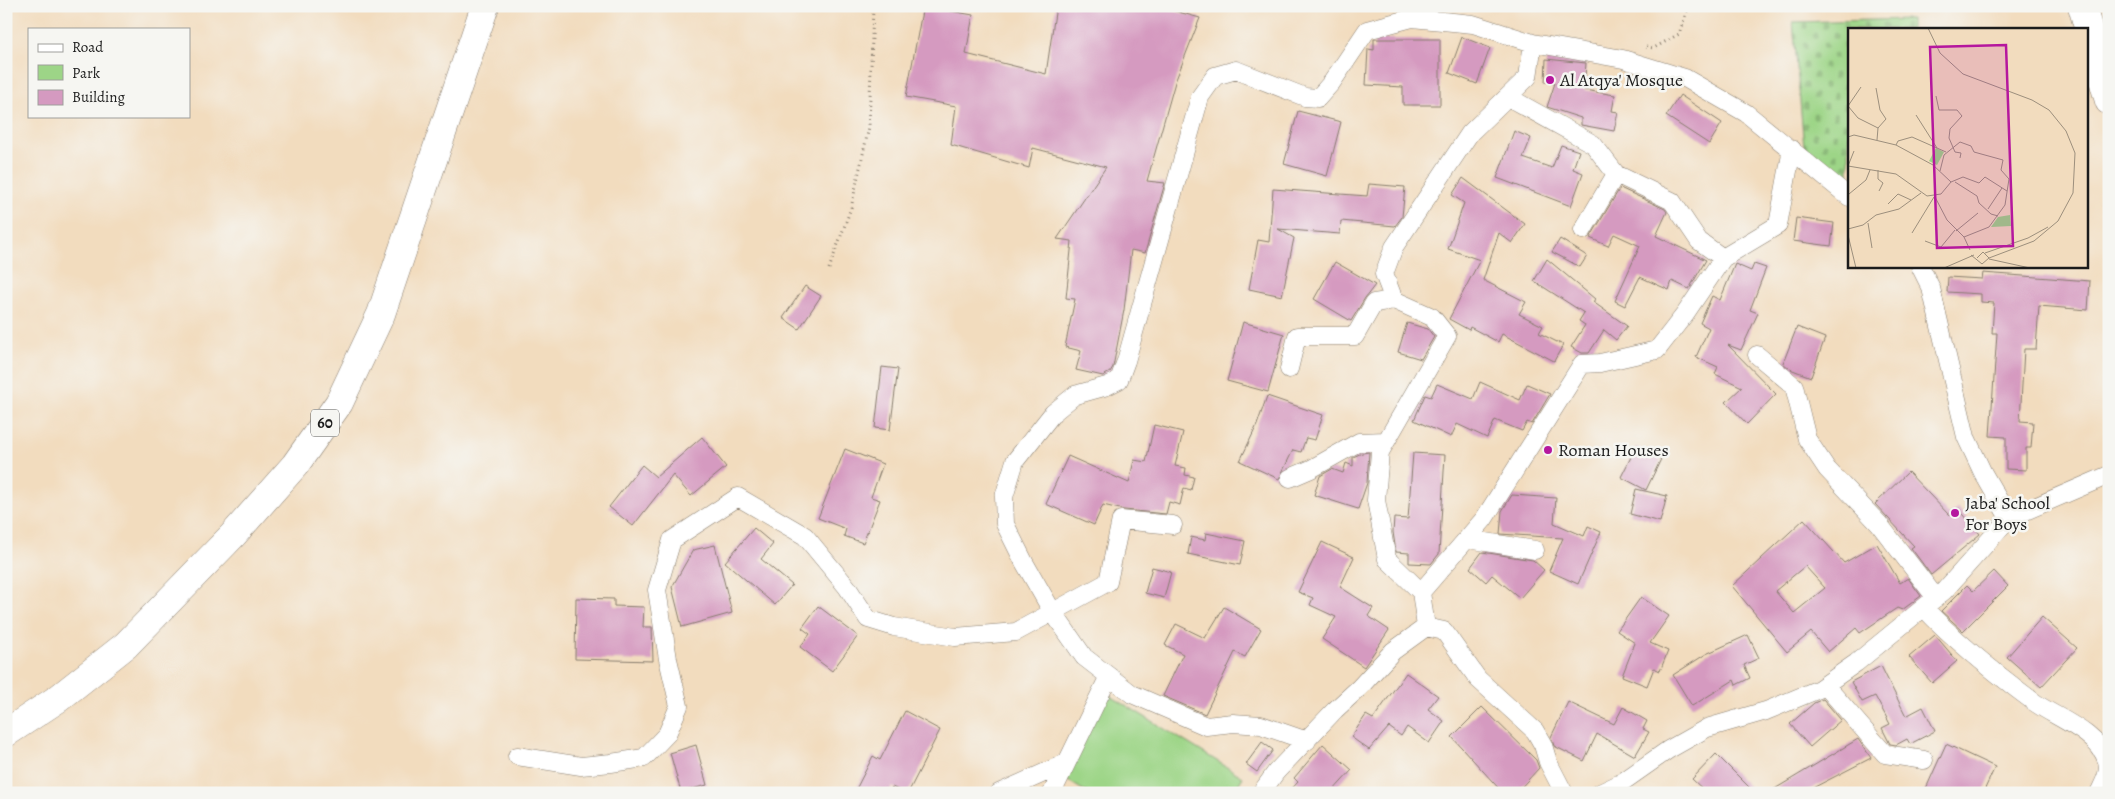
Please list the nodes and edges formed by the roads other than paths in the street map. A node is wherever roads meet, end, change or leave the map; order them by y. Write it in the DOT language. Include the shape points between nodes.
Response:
graph roads {
  1 [pos="485,6"];
  2 [pos="2082,6"];
  3 [pos="1533,43"];
  4 [pos="1508,97"];
  5 [pos="2109,101"];
  6 [pos="1792,150"];
  7 [pos="1616,174"];
  8 [pos="1848,196"];
  9 [pos="1583,230"];
  10 [pos="1723,258"];
  11 [pos="1921,268"];
  12 [pos="1394,300"];
  13 [pos="1758,355"];
  14 [pos="1289,369"];
  15 [pos="1386,441"];
  16 [pos="2109,475"];
  17 [pos="1290,478"];
  18 [pos="2009,518"];
  19 [pos="1173,525"];
  20 [pos="1468,539"];
  21 [pos="1535,550"];
  22 [pos="1421,592"];
  23 [pos="1930,603"];
  24 [pos="1052,611"];
  25 [pos="1426,628"];
  26 [pos="1109,676"];
  27 [pos="1825,685"];
  28 [pos="6,732"];
  29 [pos="1307,741"];
  30 [pos="517,756"];
  31 [pos="1924,760"];
  32 [pos="1066,763"];
  33 [pos="999,793"];
  34 [pos="1052,793"];
  35 [pos="1261,793"];
  36 [pos="1564,793"];
  37 [pos="1600,793"];
  38 [pos="2099,793"];
  1 -- 28 [label="highway, 60" via="381,314 339,403 296,465 234,536 126,645 59,698"];
  2 -- 5 [label="highway"];
  3 -- 4 [label="street" via="1528,78"];
  3 -- 6 [label="street" via="1623,59 1685,78 1746,113"];
  3 -- 24 [label="street" via="1473,24 1412,18 1367,30 1318,98 1305,97 1236,70 1215,76 1200,97 1119,380 1075,395 1052,413 1015,461 1004,497 1005,524"];
  4 -- 7 [label="street" via="1593,144"];
  4 -- 12 [label="street" via="1470,134 1394,247 1384,274"];
  6 -- 8 [label="street"];
  6 -- 10 [label="street" via="1778,225"];
  7 -- 9 [label="street"];
  7 -- 10 [label="street" via="1672,201 1699,241"];
  10 -- 20 [label="street" via="1657,350 1582,364"];
  11 -- 18 [label="street" via="1931,288 1966,437"];
  12 -- 14 [label="street" via="1374,303 1355,336 1297,336"];
  12 -- 15 [label="street" via="1432,318 1447,336"];
  13 -- 23 [label="street" via="1794,386 1806,439 1827,469 1879,524"];
  15 -- 17 [label="street" via="1359,442"];
  15 -- 22 [label="street" via="1380,452 1376,500 1387,558"];
  16 -- 18 [label="street"];
  18 -- 23 [label="street"];
  19 -- 24 [label="street" via="1121,520 1108,582"];
  20 -- 21 [label="street"];
  20 -- 22 [label="street"];
  22 -- 25 [label="street"];
  23 -- 27 [label="street" via="1856,664"];
  23 -- 38 [label="street" via="1950,635 2036,704 2077,727 2096,743 2107,760 2108,775"];
  24 -- 26 [label="street" via="1084,657"];
  24 -- 30 [label="street" via="1016,632 955,637 894,627 868,619 847,587 804,536 738,497 672,540 657,590 679,706 667,734 644,758 619,762 581,766"];
  25 -- 29 [label="street" via="1393,651"];
  25 -- 36 [label="street" via="1444,631 1478,679 1535,731"];
  26 -- 29 [label="street" via="1132,694 1206,726 1233,723 1261,725"];
  26 -- 32 [label="street"];
  27 -- 31 [label="street" via="1885,754"];
  27 -- 37 [label="street" via="1766,710 1707,728"];
  29 -- 35 [label="street" via="1276,772"];
  32 -- 33 [label="street"];
  32 -- 34 [label="street"];
}
